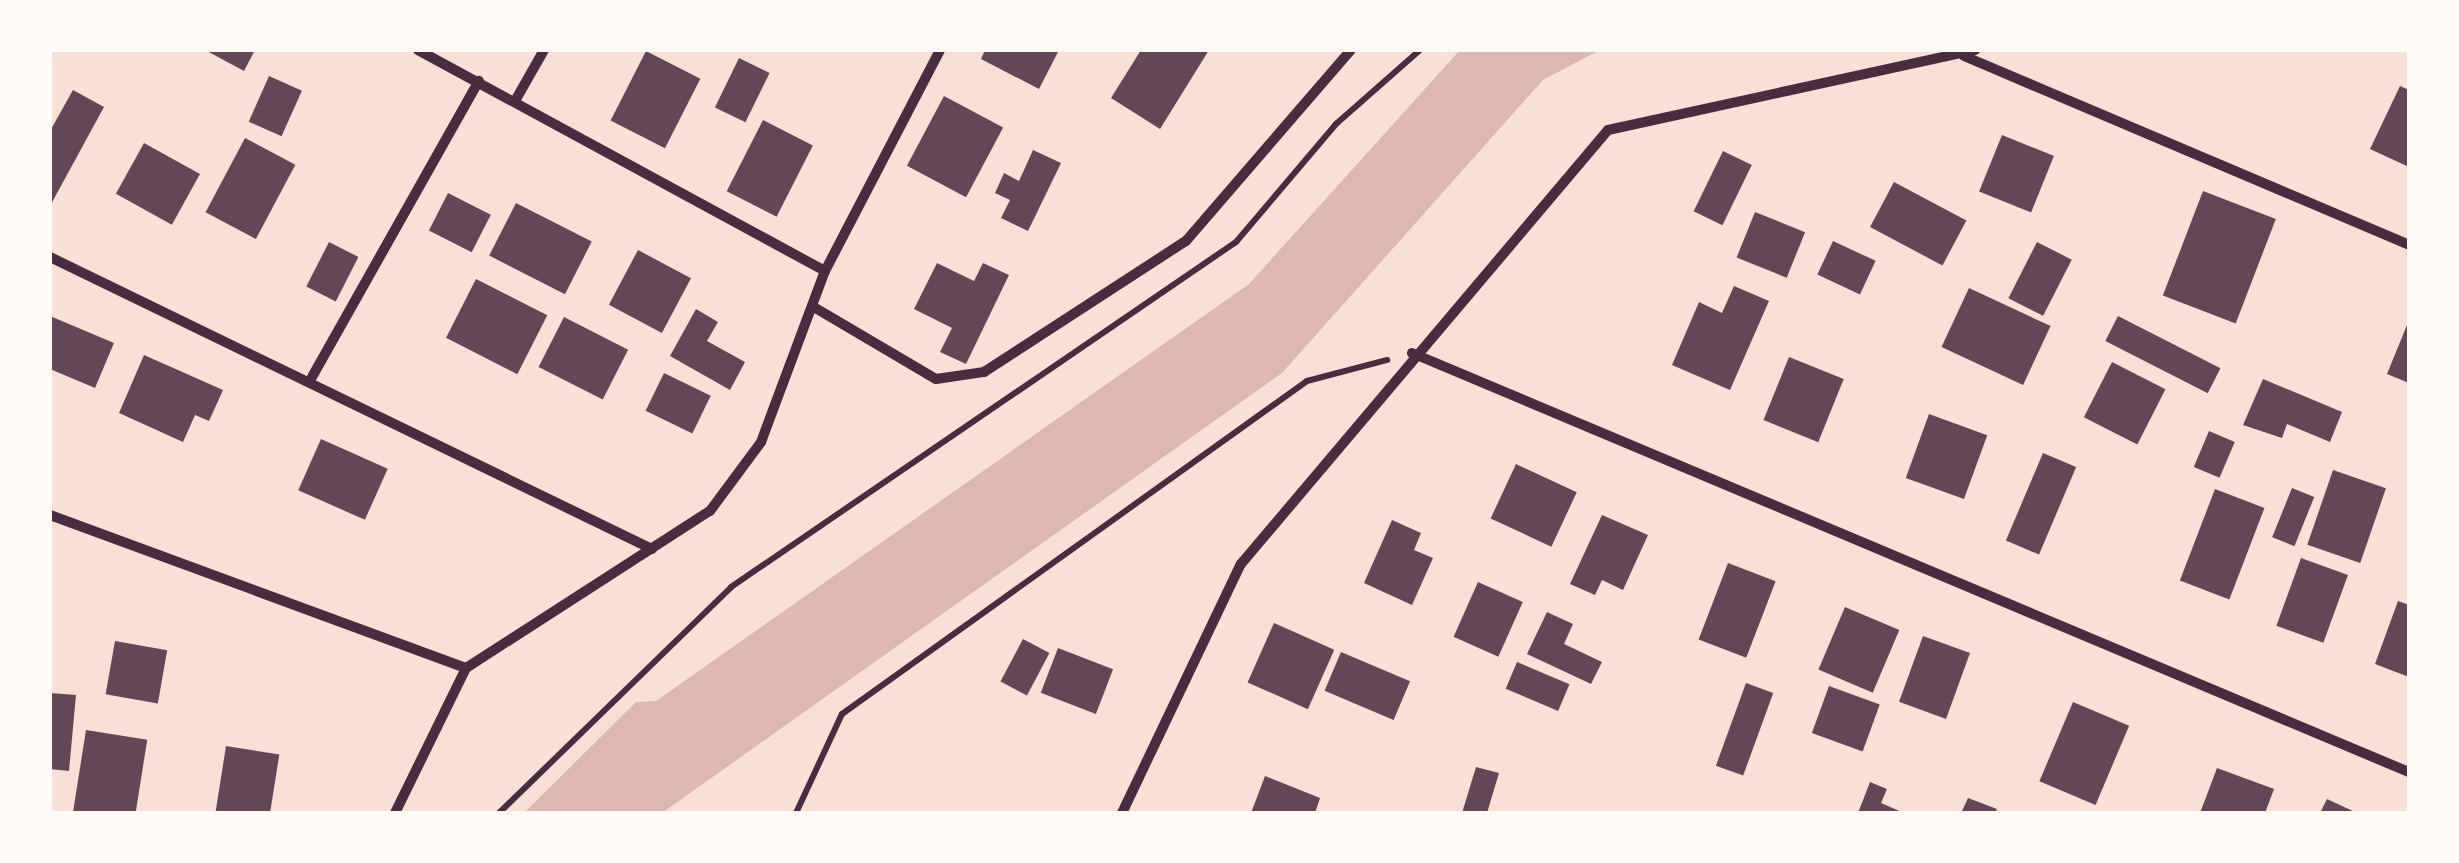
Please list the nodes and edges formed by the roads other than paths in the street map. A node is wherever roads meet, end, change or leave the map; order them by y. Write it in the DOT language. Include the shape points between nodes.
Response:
graph roads {
  1 [pos="418,50"];
  2 [pos="544,50"];
  3 [pos="940,50"];
  4 [pos="1351,50"];
  5 [pos="1970,53"];
  6 [pos="479,81"];
  7 [pos="515,101"];
  8 [pos="2409,245"];
  9 [pos="50,257"];
  10 [pos="825,271"];
  11 [pos="812,306"];
  12 [pos="1412,353"];
  13 [pos="312,377"];
  14 [pos="50,515"];
  15 [pos="652,549"];
  16 [pos="466,668"];
  17 [pos="2409,772"];
  18 [pos="395,813"];
  19 [pos="1122,813"];
  1 -- 6 [label="street"];
  2 -- 7 [label="street"];
  3 -- 10 [label="street"];
  4 -- 11 [label="street" via="1186,242 984,372 936,379"];
  5 -- 8 [label="street"];
  5 -- 12 [label="street" via="1608,130"];
  6 -- 7 [label="street"];
  6 -- 13 [label="street"];
  7 -- 10 [label="street"];
  9 -- 13 [label="street"];
  10 -- 11 [label="street"];
  11 -- 15 [label="street" via="761,442 710,511"];
  12 -- 17 [label="street"];
  12 -- 19 [label="street" via="1242,564"];
  13 -- 15 [label="street"];
  14 -- 16 [label="street"];
  15 -- 16 [label="street"];
  16 -- 18 [label="street"];
}
